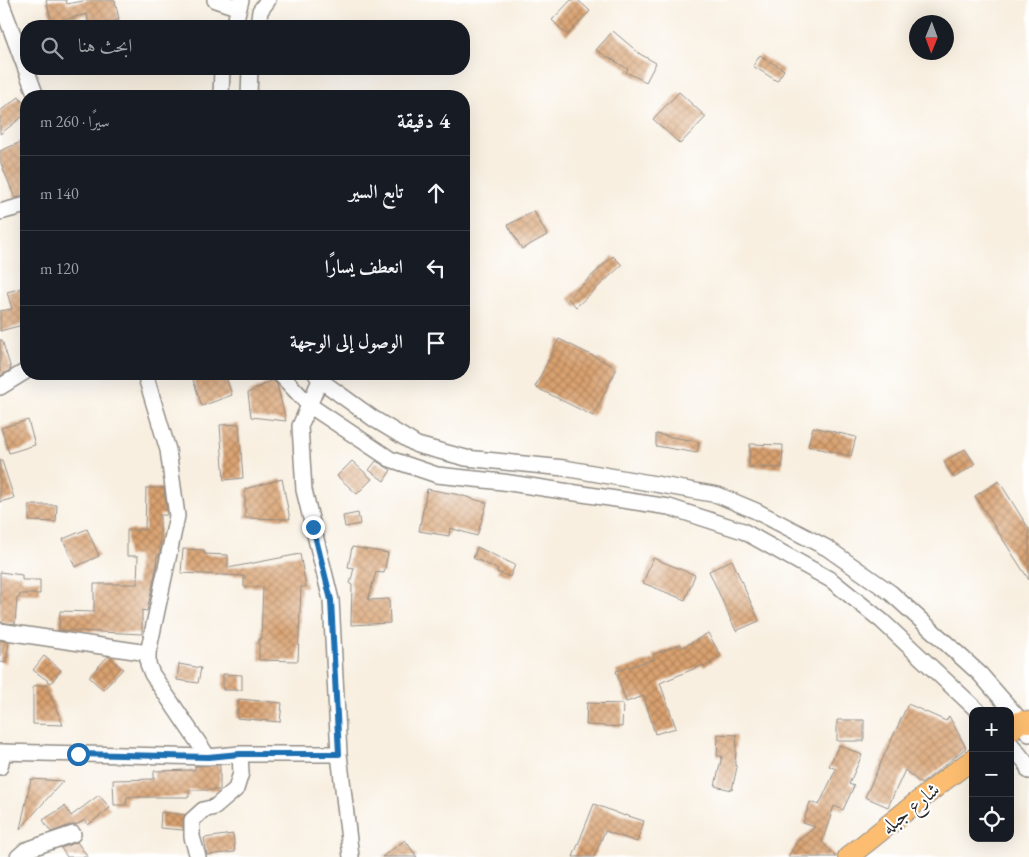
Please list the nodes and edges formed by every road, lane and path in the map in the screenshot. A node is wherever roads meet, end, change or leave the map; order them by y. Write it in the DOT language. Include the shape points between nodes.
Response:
graph roads {
  1 [pos="1,0"];
  2 [pos="215,0"];
  3 [pos="268,0"];
  4 [pos="240,4"];
  5 [pos="236,20"];
  6 [pos="259,20"];
  7 [pos="20,52"];
  8 [pos="28,75"];
  9 [pos="222,75"];
  10 [pos="250,75"];
  11 [pos="34,90"];
  12 [pos="221,90"];
  13 [pos="248,90"];
  14 [pos="20,207"];
  15 [pos="0,212"];
  16 [pos="20,375"];
  17 [pos="147,380"];
  18 [pos="286,380"];
  19 [pos="317,380"];
  20 [pos="322,380"];
  21 [pos="0,387"];
  22 [pos="309,405"];
  23 [pos="0,631"];
  24 [pos="148,653"];
  25 [pos="974,707"];
  26 [pos="1022,727"];
  27 [pos="1014,748"];
  28 [pos="240,754"];
  29 [pos="339,754"];
  30 [pos="1,757"];
  31 [pos="208,757"];
  32 [pos="969,763"];
  33 [pos="1029,771"];
  34 [pos="73,834"];
  35 [pos="18,857"];
  36 [pos="198,857"];
  37 [pos="351,857"];
  38 [pos="848,857"];
  1 -- 7 [label="street"];
  2 -- 4 [label="street"];
  3 -- 6 [label="street"];
  4 -- 5 [label="street"];
  8 -- 11 [label="street"];
  9 -- 12 [label="street"];
  10 -- 13 [label="street"];
  14 -- 15 [label="street"];
  16 -- 21 [label="street"];
  17 -- 24 [label="street" via="168,450 177,516"];
  18 -- 22 [label="street"];
  19 -- 22 [label="street"];
  20 -- 26 [label="street" via="374,419 417,445 466,458 564,468 718,495 756,511 827,548 891,593 980,674"];
  22 -- 25 [label="street" via="390,460 437,475 669,507 743,531 831,580 882,621"];
  22 -- 29 [label="street" via="300,426 304,490 331,600"];
  23 -- 24 [label="street"];
  24 -- 31 [label="street" via="152,674"];
  27 -- 33 [label="street"];
  28 -- 29 [label="street"];
  28 -- 31 [label="street"];
  28 -- 36 [label="street" via="236,789 215,807 203,810 192,820 192,837"];
  29 -- 37 [label="street"];
  30 -- 31 [label="street"];
  32 -- 38 [label="main road, شارع جبله"];
  34 -- 35 [label="street" via="26,850"];
}
